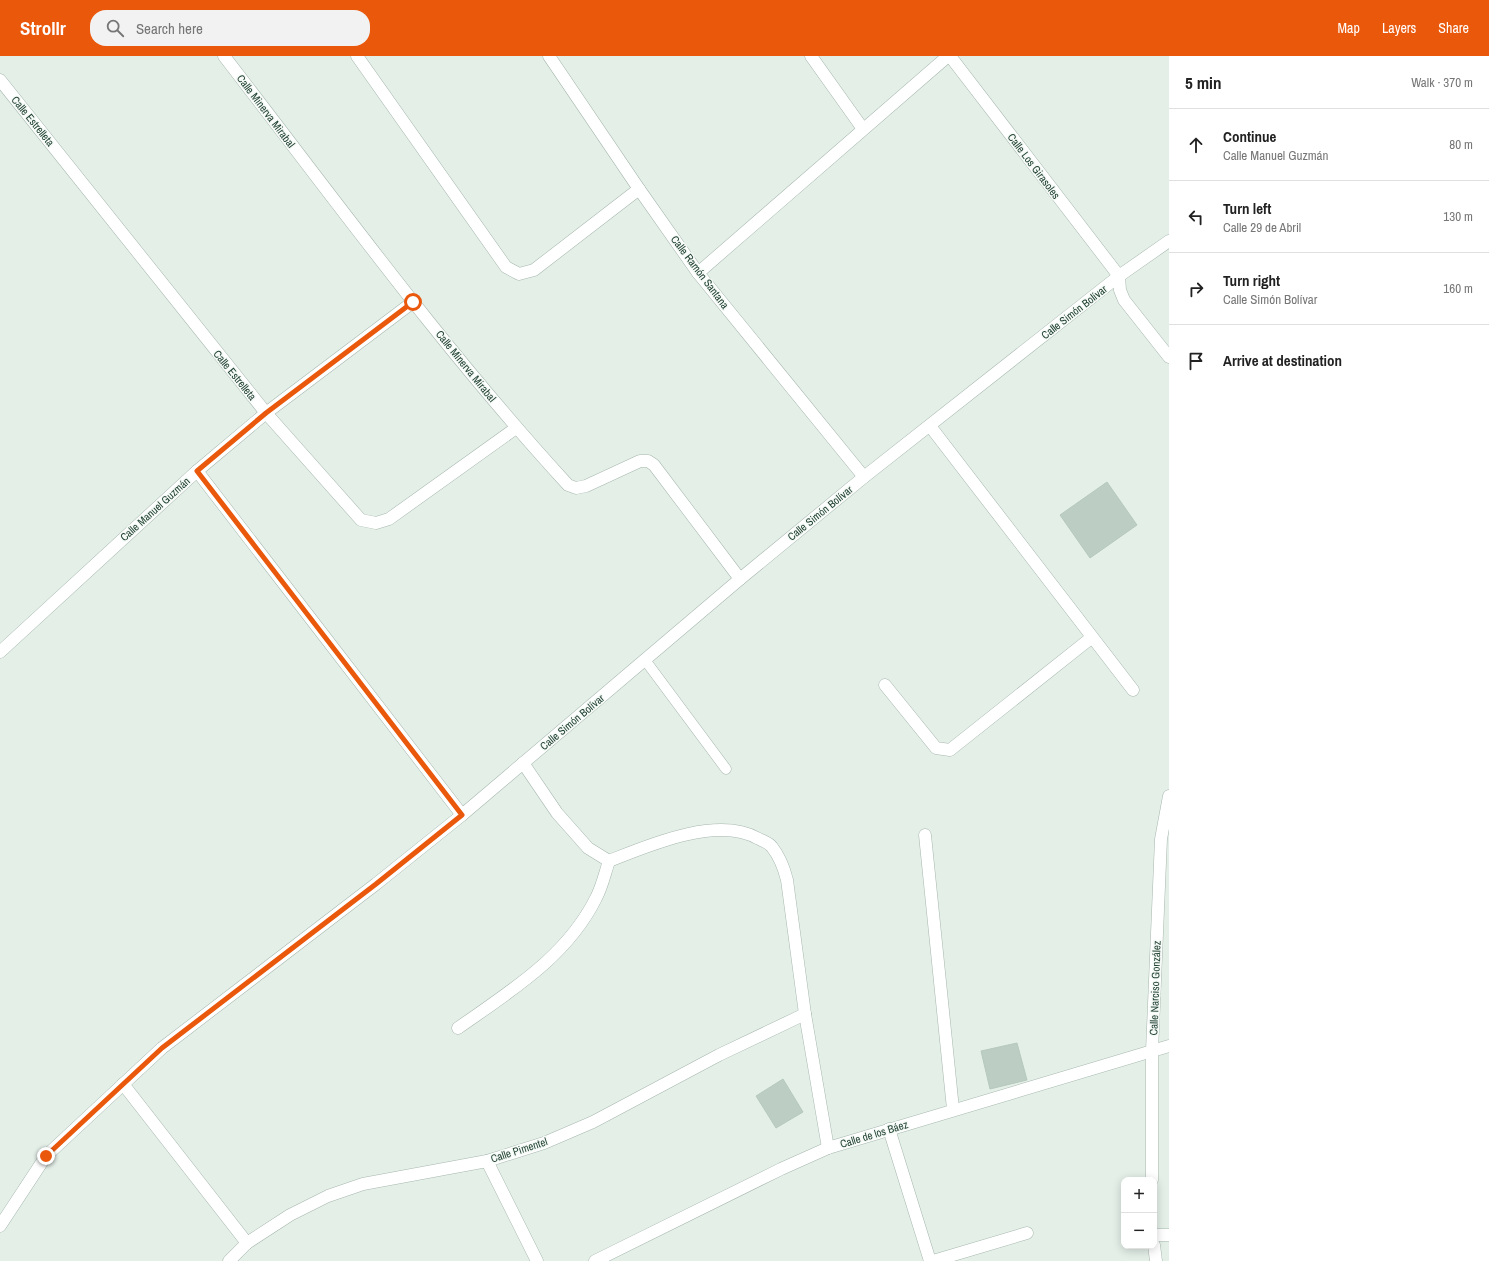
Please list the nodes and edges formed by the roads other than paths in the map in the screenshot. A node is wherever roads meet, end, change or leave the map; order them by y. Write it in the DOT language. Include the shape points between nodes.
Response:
graph roads {
  1 [pos="224,56"];
  2 [pos="357,56"];
  3 [pos="549,56"];
  4 [pos="811,56"];
  5 [pos="949,56"];
  6 [pos="0,80"];
  7 [pos="863,129"];
  8 [pos="639,189"];
  9 [pos="1169,241"];
  10 [pos="698,273"];
  11 [pos="1119,276"];
  12 [pos="413,302"];
  13 [pos="1169,357"];
  14 [pos="266,413"];
  15 [pos="930,426"];
  16 [pos="516,428"];
  17 [pos="197,471"];
  18 [pos="864,477"];
  19 [pos="740,580"];
  20 [pos="1091,638"];
  21 [pos="0,652"];
  22 [pos="645,660"];
  23 [pos="885,684"];
  24 [pos="1133,690"];
  25 [pos="523,763"];
  26 [pos="726,769"];
  27 [pos="1169,796"];
  28 [pos="462,815"];
  29 [pos="925,835"];
  30 [pos="609,860"];
  31 [pos="805,1014"];
  32 [pos="458,1028"];
  33 [pos="1169,1046"];
  34 [pos="1152,1051"];
  35 [pos="123,1084"];
  36 [pos="953,1109"];
  37 [pos="889,1129"];
  38 [pos="828,1148"];
  39 [pos="487,1161"];
  40 [pos="1152,1177"];
  41 [pos="0,1226"];
  42 [pos="1027,1233"];
  43 [pos="1157,1235"];
  44 [pos="1169,1235"];
  45 [pos="247,1243"];
  46 [pos="1154,1249"];
  47 [pos="229,1261"];
  48 [pos="537,1261"];
  49 [pos="595,1261"];
  50 [pos="932,1261"];
  51 [pos="1156,1261"];
  1 -- 12 [label="street, Calle Minerva Mirabal"];
  2 -- 8 [label="street" via="506,267 519,274 534,270"];
  3 -- 8 [label="street, Calle Ramón Santana"];
  4 -- 7 [label="street"];
  5 -- 7 [label="street"];
  5 -- 11 [label="street, Calle Los Girasoles"];
  6 -- 14 [label="street, Calle Estrelleta"];
  7 -- 10 [label="street"];
  8 -- 10 [label="street, Calle Ramón Santana"];
  9 -- 11 [label="street, Calle Simón Bolívar"];
  10 -- 18 [label="street, Calle Ramón Santana"];
  11 -- 13 [label="street" via="1124,300"];
  11 -- 15 [label="street, Calle Simón Bolívar"];
  12 -- 14 [label="street, Calle Manuel Guzmán"];
  12 -- 16 [label="street, Calle Minerva Mirabal"];
  14 -- 16 [label="street, Calle Estrelleta" via="361,520 376,523 390,519"];
  14 -- 17 [label="street, Calle Manuel Guzmán"];
  15 -- 18 [label="street, Calle Simón Bolívar"];
  15 -- 20 [label="street"];
  16 -- 19 [label="street, Calle Minerva Mirabal" via="568,485 576,488 586,486 640,461 648,461 654,465"];
  17 -- 21 [label="street, Calle Manuel Guzmán"];
  17 -- 28 [label="street"];
  18 -- 19 [label="street, Calle Simón Bolívar"];
  19 -- 22 [label="street, Calle Simón Bolívar"];
  20 -- 23 [label="street" via="950,750 936,748"];
  20 -- 24 [label="street"];
  22 -- 25 [label="street, Calle Simón Bolívar"];
  22 -- 26 [label="lane"];
  25 -- 28 [label="street, Calle Simón Bolívar"];
  25 -- 30 [label="street" via="557,813 588,848"];
  27 -- 34 [label="street, Calle Narciso González" via="1161,838"];
  28 -- 35 [label="street, Calle Simón Bolívar" via="370,889 162,1048"];
  29 -- 36 [label="street"];
  30 -- 31 [label="street" via="677,838 713,831 726,830 751,834 771,846 782,863 787,880"];
  30 -- 32 [label="street" via="596,898 568,941 524,981"];
  31 -- 38 [label="street"];
  31 -- 39 [label="street, Calle Pimentel" via="719,1055 569,1133"];
  33 -- 34 [label="street, Calle de los Báez"];
  34 -- 36 [label="street, Calle de los Báez"];
  34 -- 40 [label="street, Calle Narciso González"];
  35 -- 41 [label="street, Calle Simón Bolívar" via="46,1156"];
  35 -- 45 [label="street"];
  36 -- 37 [label="street, Calle de los Báez"];
  37 -- 38 [label="street, Calle de los Báez"];
  37 -- 50 [label="street"];
  38 -- 49 [label="street, Calle de los Báez"];
  39 -- 45 [label="street, Calle Pimentel" via="364,1184 328,1196 290,1215"];
  39 -- 48 [label="street"];
  42 -- 50 [label="street"];
  43 -- 44 [label="street"];
  45 -- 47 [label="street, Calle Pimentel"];
  46 -- 51 [label="street"];
}
